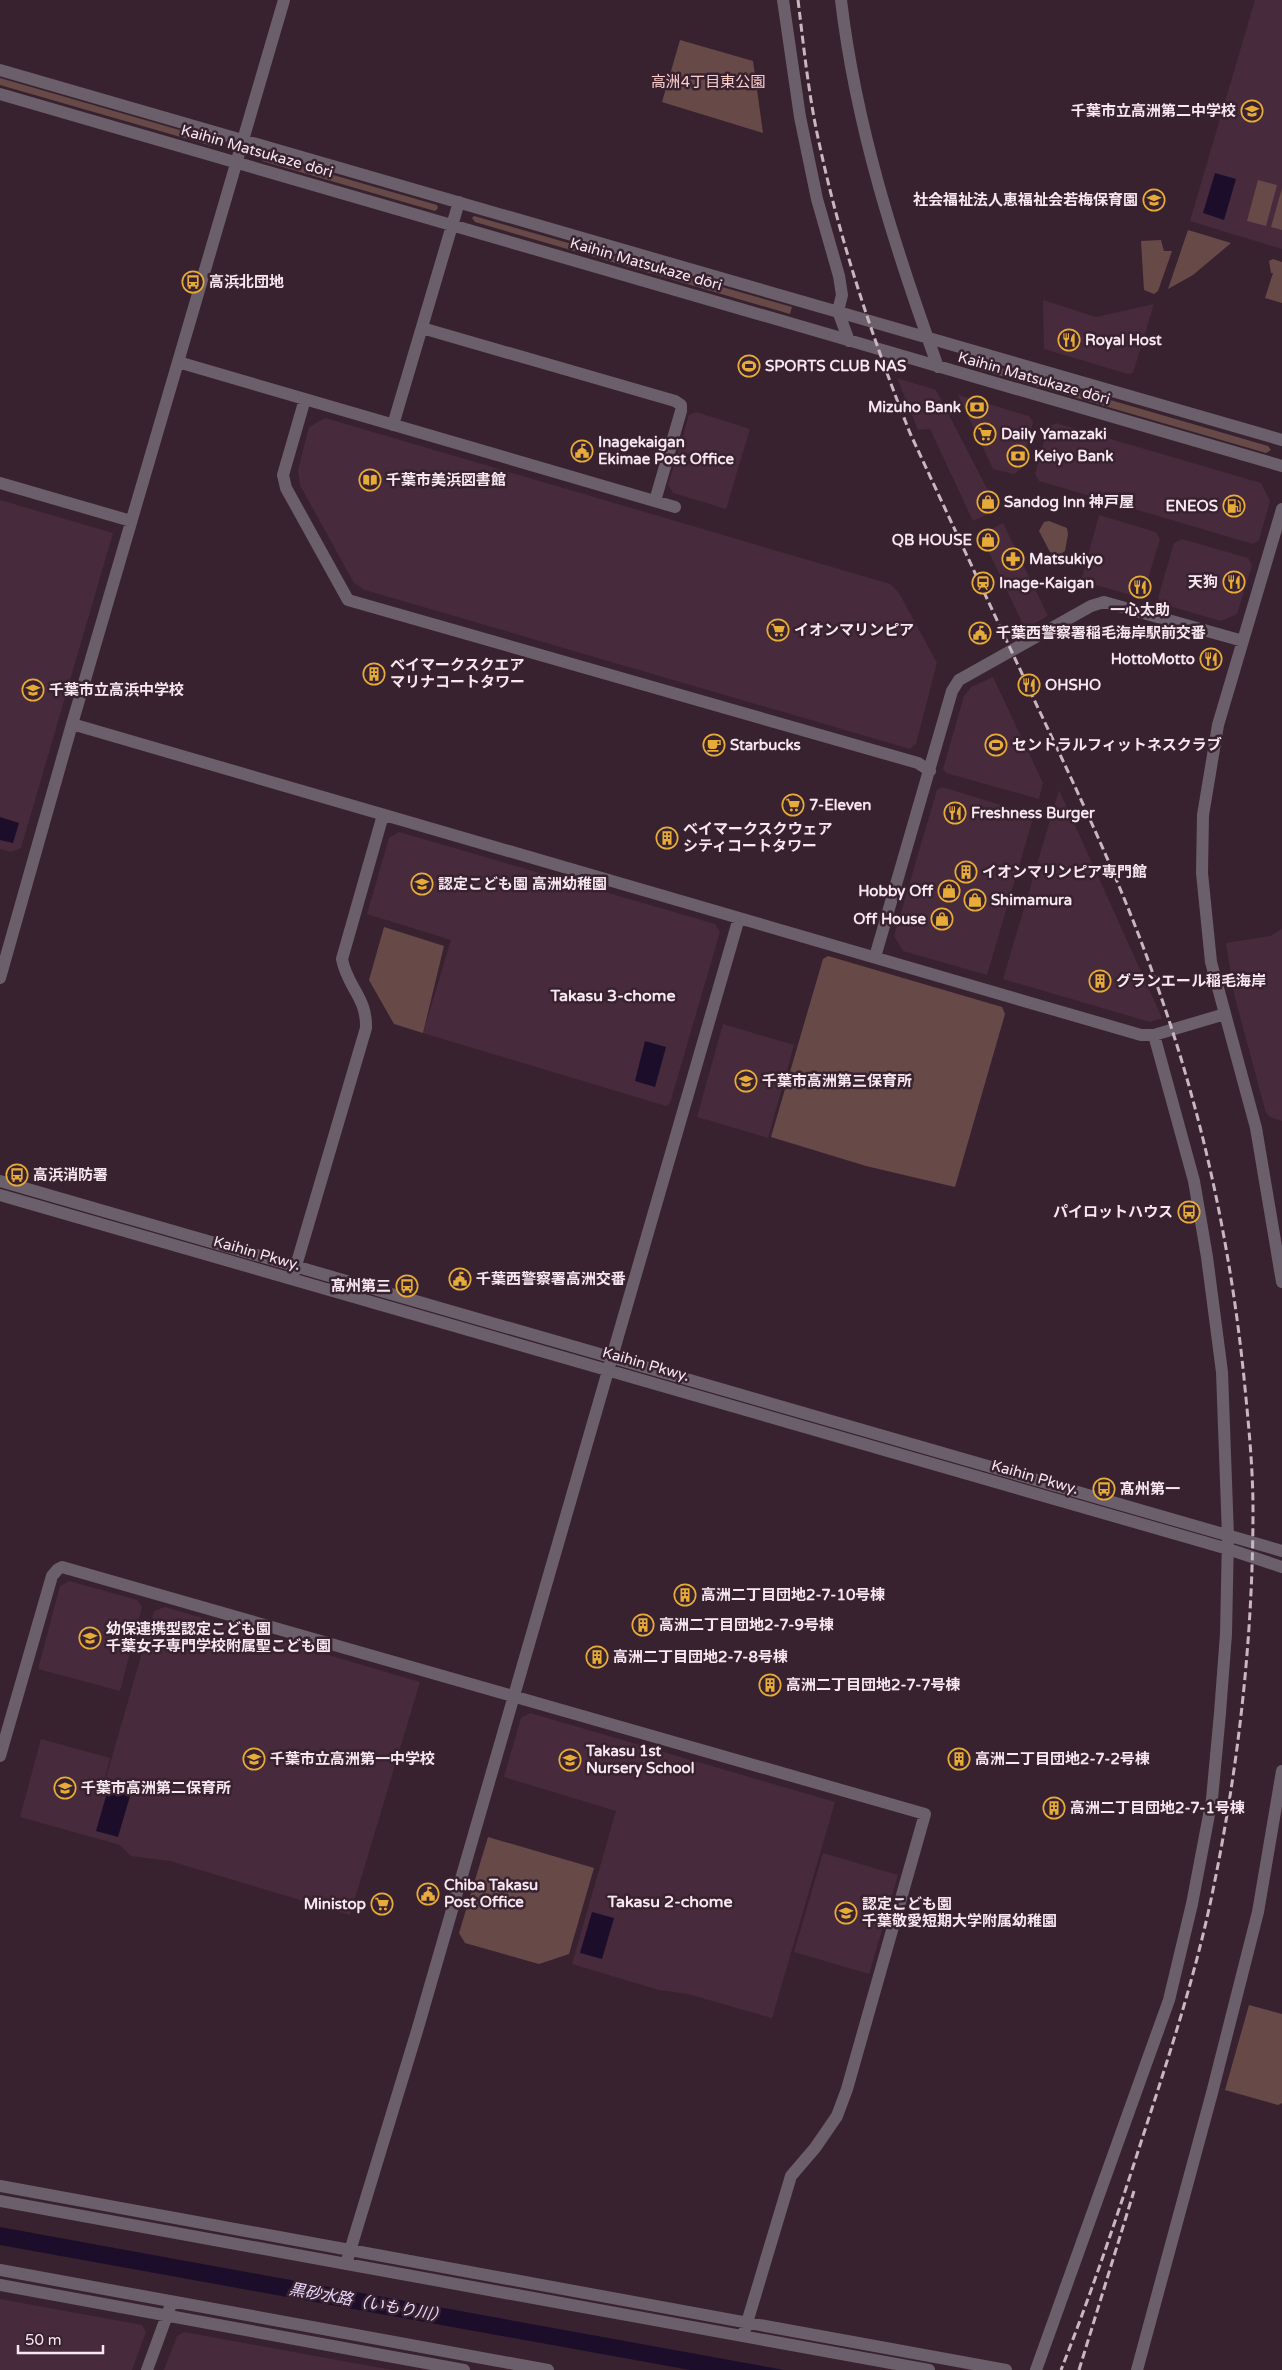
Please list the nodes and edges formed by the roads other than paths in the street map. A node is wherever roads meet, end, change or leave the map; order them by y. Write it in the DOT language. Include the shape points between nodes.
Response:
graph roads {
  1 [pos="284,0"];
  2 [pos="783,0"];
  3 [pos="841,0"];
  4 [pos="0,70"];
  5 [pos="0,94"];
  6 [pos="243,140"];
  7 [pos="236,162"];
  8 [pos="459,202"];
  9 [pos="452,225"];
  10 [pos="838,311"];
  11 [pos="422,328"];
  12 [pos="927,337"];
  13 [pos="849,341"];
  14 [pos="178,362"];
  15 [pos="938,367"];
  16 [pos="305,400"];
  17 [pos="393,425"];
  18 [pos="1282,440"];
  19 [pos="1282,466"];
  20 [pos="0,483"];
  21 [pos="655,501"];
  22 [pos="675,507"];
  23 [pos="1282,509"];
  24 [pos="131,521"];
  25 [pos="1244,641"];
  26 [pos="72,724"];
  27 [pos="930,771"];
  28 [pos="383,816"];
  29 [pos="739,918"];
  30 [pos="875,957"];
  31 [pos="0,978"];
  32 [pos="1225,1014"];
  33 [pos="1154,1035"];
  34 [pos="0,1181"];
  35 [pos="0,1194"];
  36 [pos="294,1274"];
  37 [pos="1282,1282"];
  38 [pos="612,1356"];
  39 [pos="608,1370"];
  40 [pos="1228,1536"];
  41 [pos="1228,1549"];
  42 [pos="1282,1551"];
  43 [pos="1282,1567"];
  44 [pos="513,1696"];
  45 [pos="0,1756"];
  46 [pos="1282,1771"];
  47 [pos="0,2186"];
  48 [pos="0,2201"];
  49 [pos="350,2250"];
  50 [pos="346,2264"];
  51 [pos="0,2270"];
  52 [pos="0,2285"];
  53 [pos="171,2302"];
  54 [pos="168,2315"];
  55 [pos="747,2323"];
  56 [pos="743,2336"];
  57 [pos="147,2370"];
  58 [pos="464,2370"];
  59 [pos="548,2370"];
  60 [pos="929,2370"];
  61 [pos="1006,2370"];
  62 [pos="1036,2370"];
  63 [pos="1137,2370"];
  1 -- 6 [label="street"];
  2 -- 10 [label="street" via="802,126 817,199 839,276 842,294"];
  3 -- 12 [label="street" via="877,183 901,266"];
  4 -- 6 [label="street, Kaihin Matsukaze dōri"];
  5 -- 7 [label="street, Kaihin Matsukaze dōri"];
  6 -- 7 [label="street"];
  6 -- 8 [label="street, Kaihin Matsukaze dōri"];
  7 -- 9 [label="street, Kaihin Matsukaze dōri"];
  7 -- 14 [label="street"];
  8 -- 9 [label="street"];
  8 -- 10 [label="street, Kaihin Matsukaze dōri"];
  9 -- 11 [label="street"];
  9 -- 13 [label="street, Kaihin Matsukaze dōri"];
  10 -- 12 [label="street, Kaihin Matsukaze dōri"];
  10 -- 13 [label="street"];
  11 -- 17 [label="street"];
  11 -- 21 [label="street" via="681,405"];
  12 -- 15 [label="street"];
  12 -- 18 [label="street, Kaihin Matsukaze dōri"];
  13 -- 15 [label="street, Kaihin Matsukaze dōri"];
  14 -- 16 [label="street"];
  14 -- 24 [label="street"];
  15 -- 19 [label="street, Kaihin Matsukaze dōri"];
  16 -- 17 [label="street"];
  16 -- 27 [label="street" via="283,475 286,488 348,600 918,764"];
  17 -- 21 [label="street"];
  20 -- 24 [label="street"];
  21 -- 22 [label="street"];
  23 -- 25 [label="street"];
  24 -- 26 [label="street"];
  25 -- 27 [label="street" via="1104,602 1091,606 960,680 952,691"];
  25 -- 32 [label="street" via="1218,725 1203,815 1202,873 1206,924"];
  26 -- 28 [label="street"];
  26 -- 31 [label="street"];
  27 -- 30 [label="street"];
  28 -- 29 [label="street"];
  28 -- 36 [label="street" via="342,959 344,970 364,1006 366,1028"];
  29 -- 30 [label="street"];
  29 -- 38 [label="street"];
  30 -- 33 [label="street" via="1141,1036"];
  32 -- 33 [label="street"];
  32 -- 37 [label="street" via="1256,1128"];
  33 -- 40 [label="street" via="1194,1181 1207,1257 1222,1372"];
  34 -- 36 [label="street, Kaihin Pkwy."];
  35 -- 36 [label="street, Kaihin Pkwy."];
  36 -- 38 [label="street, Kaihin Pkwy."];
  36 -- 39 [label="street, Kaihin Pkwy."];
  38 -- 39 [label="street"];
  38 -- 40 [label="street, Kaihin Pkwy."];
  39 -- 41 [label="street, Kaihin Pkwy."];
  39 -- 44 [label="street"];
  40 -- 41 [label="street"];
  40 -- 42 [label="street, Kaihin Pkwy."];
  41 -- 43 [label="street, Kaihin Pkwy."];
  41 -- 62 [label="street" via="1226,1634 1212,1799 1189,1917 1169,2000"];
  44 -- 45 [label="street" via="62,1567 52,1576"];
  44 -- 49 [label="street"];
  44 -- 55 [label="street" via="925,1814 848,2089 837,2116 791,2176"];
  46 -- 63 [label="street" via="1258,1912"];
  47 -- 49 [label="street"];
  48 -- 50 [label="street"];
  49 -- 50 [label="street"];
  49 -- 55 [label="street"];
  50 -- 56 [label="street"];
  51 -- 53 [label="street"];
  52 -- 54 [label="street"];
  53 -- 54 [label="street"];
  53 -- 59 [label="street"];
  54 -- 57 [label="street"];
  54 -- 58 [label="street"];
  55 -- 56 [label="street"];
  55 -- 61 [label="street"];
  56 -- 60 [label="street"];
}
